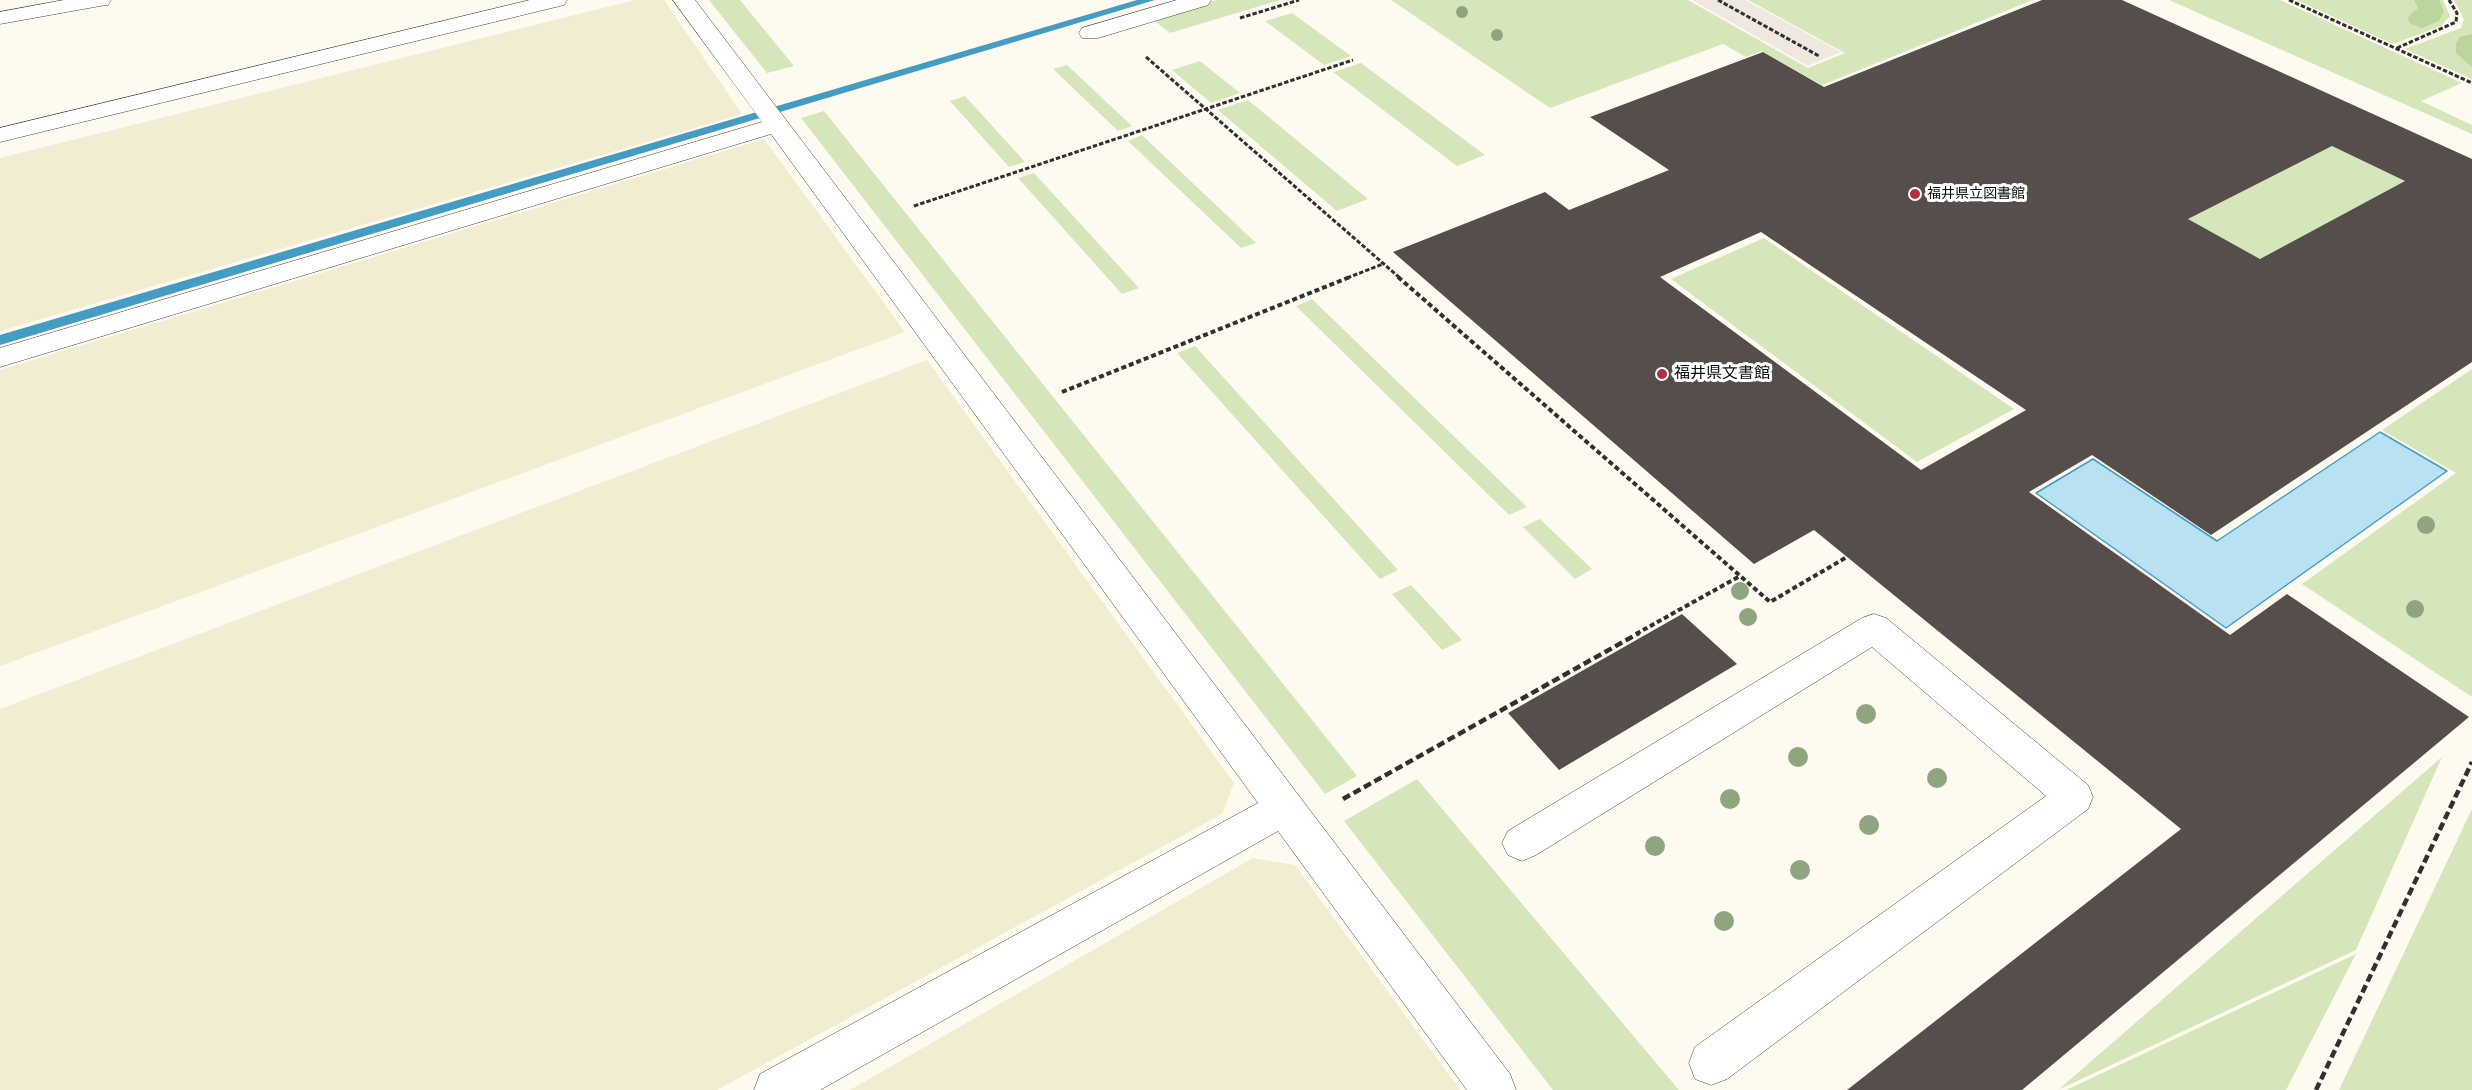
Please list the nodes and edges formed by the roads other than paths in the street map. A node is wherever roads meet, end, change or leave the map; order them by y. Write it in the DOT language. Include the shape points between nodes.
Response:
graph roads {
  1 [pos="100,0"];
  2 [pos="556,0"];
  3 [pos="684,0"];
  4 [pos="1200,0"];
  5 [pos="0,18"];
  6 [pos="1090,33"];
  7 [pos="771,117"];
  8 [pos="0,135"];
  9 [pos="0,358"];
  10 [pos="1291,816"];
  11 [pos="1522,843"];
  12 [pos="1711,1063"];
  13 [pos="776,1090"];
  14 [pos="1494,1090"];
  1 -- 5 [label="street"];
  2 -- 8 [label="street"];
  3 -- 7 [label="street"];
  4 -- 6 [label="street"];
  7 -- 9 [label="street"];
  7 -- 10 [label="street"];
  10 -- 13 [label="street"];
  10 -- 14 [label="street"];
  11 -- 12 [label="street" via="1874,628 2074,797"];
}
